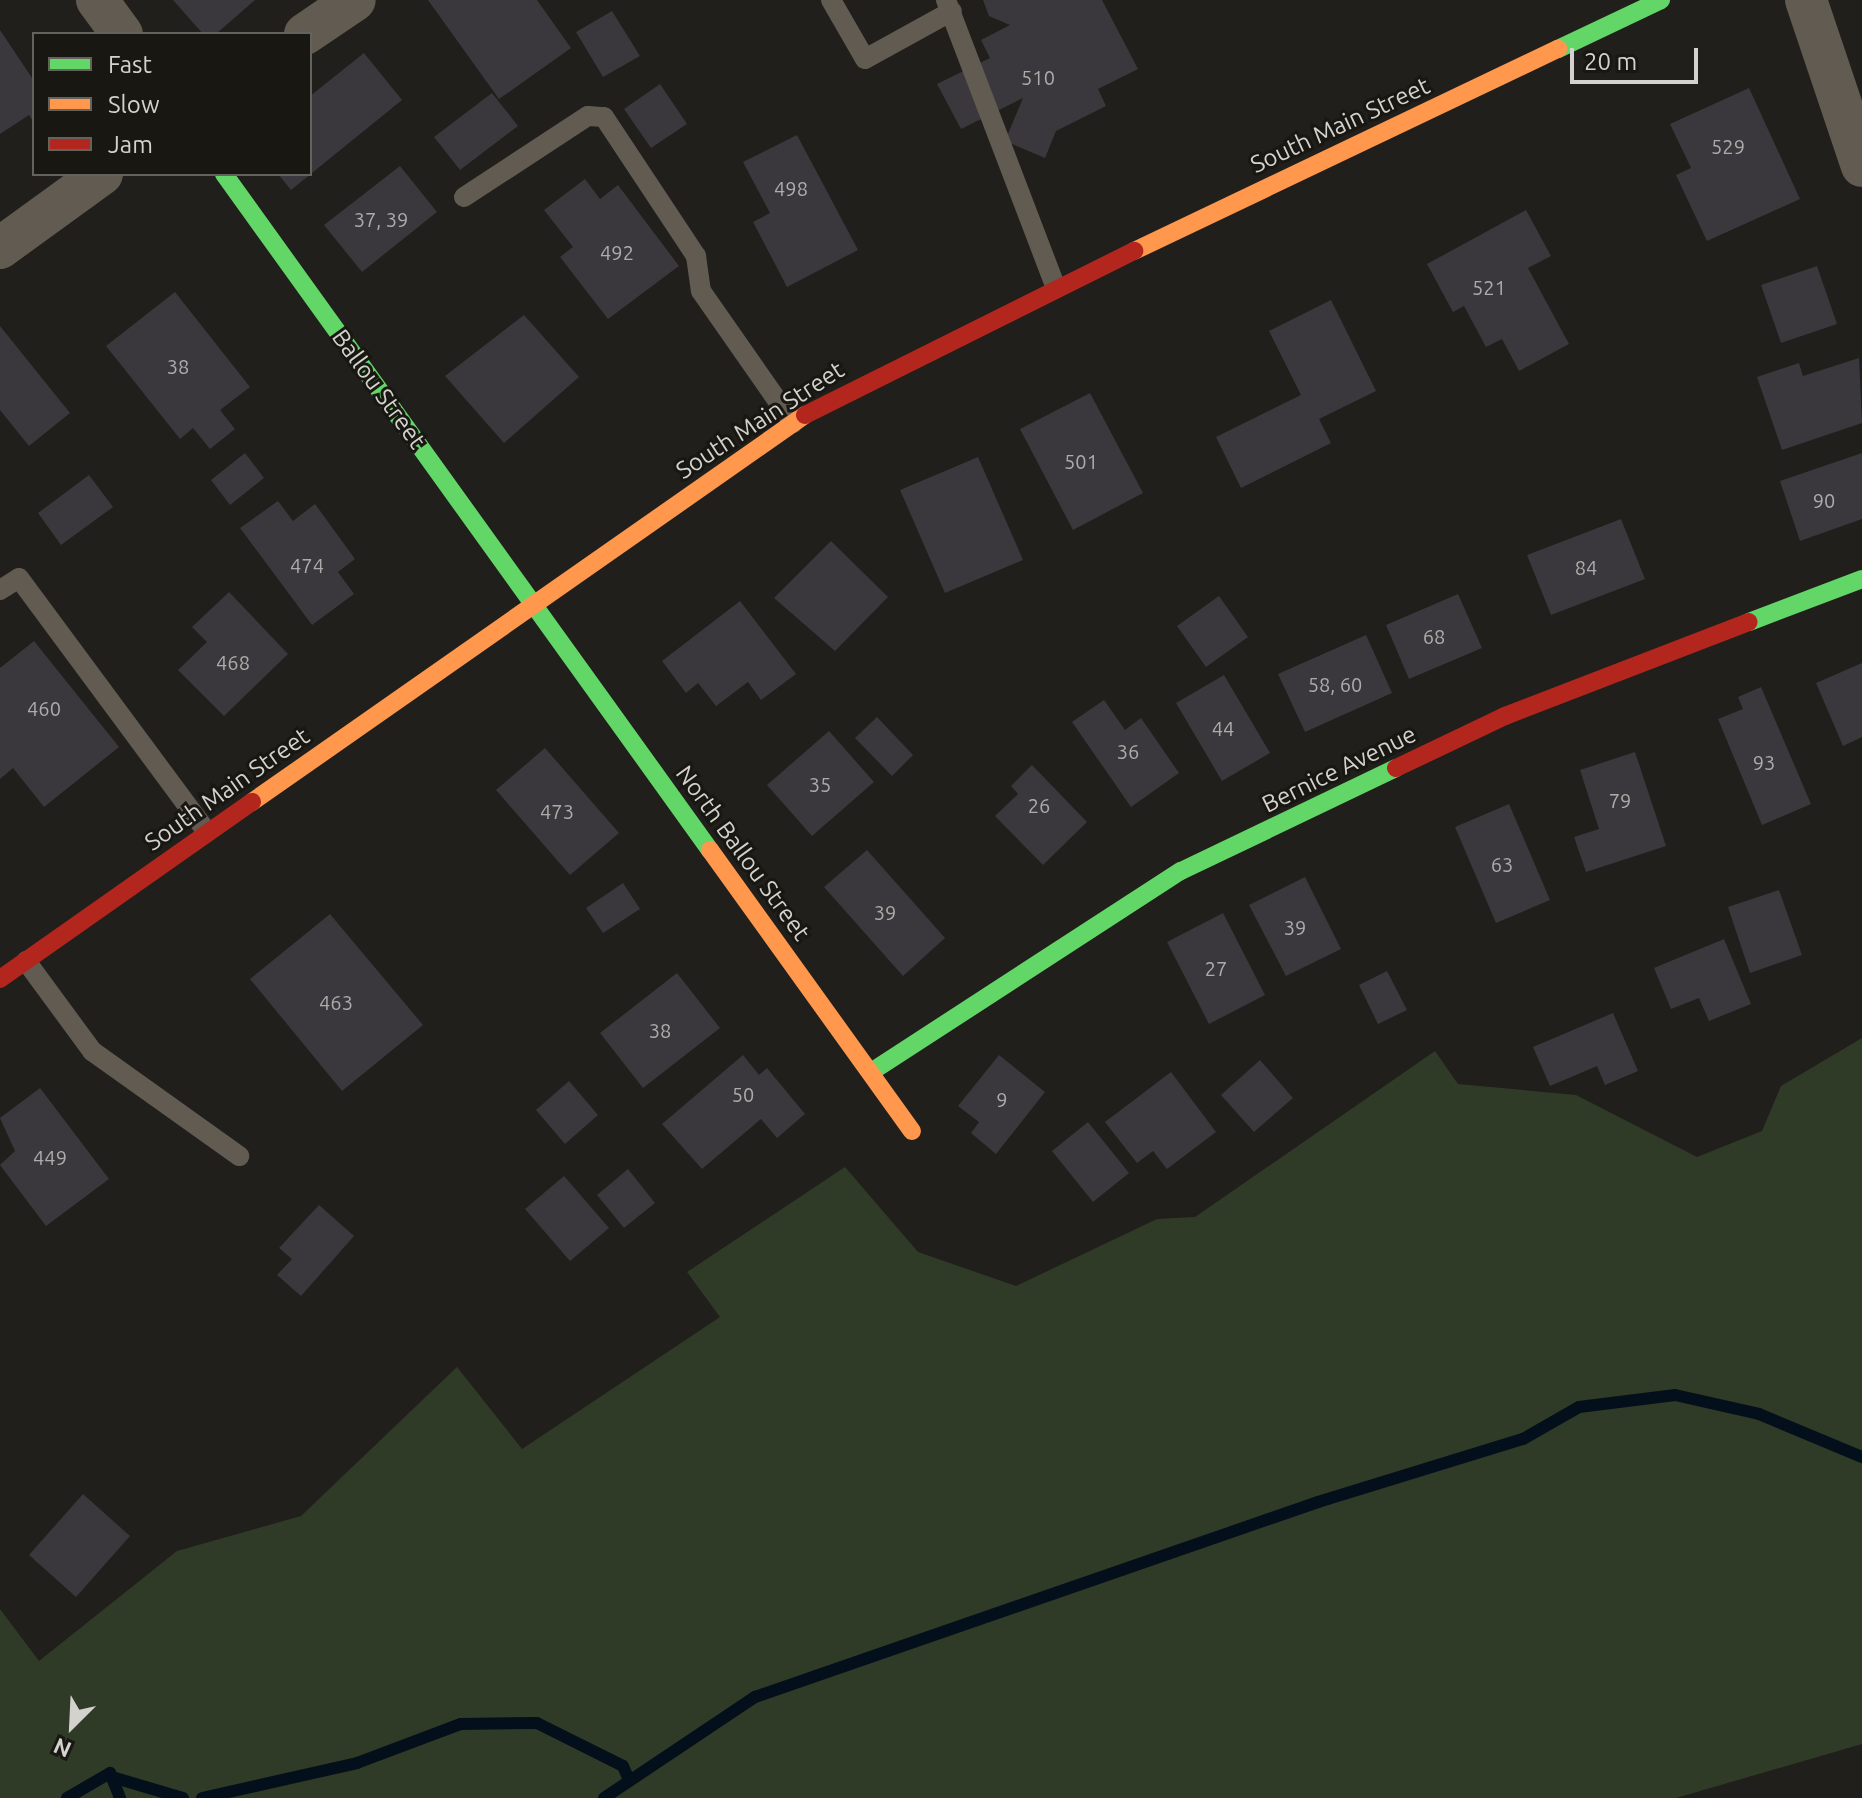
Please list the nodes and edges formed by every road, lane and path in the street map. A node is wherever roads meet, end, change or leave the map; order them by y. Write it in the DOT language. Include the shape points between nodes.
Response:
graph roads {
  1 [pos="97,0"];
  2 [pos="355,0"];
  3 [pos="831,0"];
  4 [pos="1661,0"];
  5 [pos="1806,0"];
  6 [pos="949,6"];
  7 [pos="121,32"];
  8 [pos="308,32"];
  9 [pos="1862,166"];
  10 [pos="99,176"];
  11 [pos="225,176"];
  12 [pos="464,197"];
  13 [pos="0,248"];
  14 [pos="1055,286"];
  15 [pos="793,423"];
  16 [pos="1862,579"];
  17 [pos="0,590"];
  18 [pos="533,604"];
  19 [pos="207,832"];
  20 [pos="26,961"];
  21 [pos="0,979"];
  22 [pos="871,1072"];
  23 [pos="912,1131"];
  24 [pos="239,1156"];
  1 -- 7 [label="street"];
  2 -- 8 [label="street"];
  3 -- 6 [label="lane" via="865,59"];
  4 -- 14 [label="street, South Main Street"];
  5 -- 9 [label="street"];
  6 -- 14 [label="lane"];
  10 -- 13 [label="street"];
  11 -- 18 [label="street, Ballou Street"];
  12 -- 15 [label="lane" via="588,116 604,117 696,256 701,291"];
  14 -- 15 [label="street, South Main Street" via="835,394"];
  15 -- 18 [label="street, South Main Street"];
  16 -- 22 [label="street, Bernice Avenue" via="1505,716 1181,871"];
  17 -- 19 [label="lane" via="19,578"];
  18 -- 19 [label="street, South Main Street"];
  18 -- 22 [label="street, North Ballou Street"];
  19 -- 20 [label="street, South Main Street"];
  20 -- 21 [label="street, South Main Street"];
  20 -- 24 [label="lane" via="92,1051"];
  22 -- 23 [label="street, North Ballou Street"];
}
